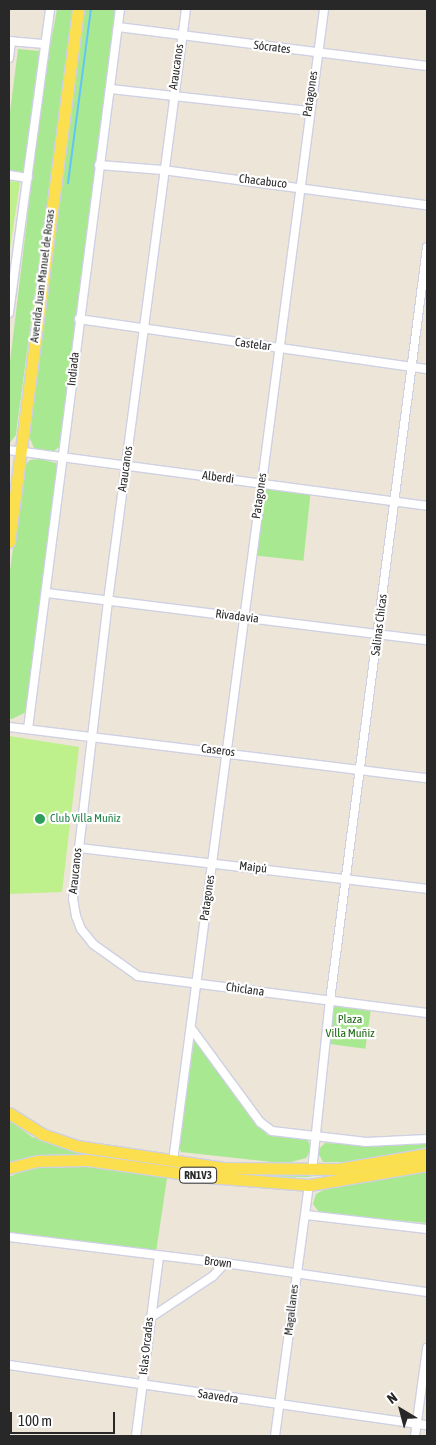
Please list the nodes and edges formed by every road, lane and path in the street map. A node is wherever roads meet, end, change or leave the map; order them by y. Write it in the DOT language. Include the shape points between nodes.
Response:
graph roads {
  1 [pos="50,9"];
  2 [pos="78,9"];
  3 [pos="120,9"];
  4 [pos="186,9"];
  5 [pos="324,9"];
  6 [pos="118,27"];
  7 [pos="181,37"];
  8 [pos="10,41"];
  9 [pos="45,44"];
  10 [pos="317,54"];
  11 [pos="9,58"];
  12 [pos="427,66"];
  13 [pos="110,90"];
  14 [pos="173,96"];
  15 [pos="309,111"];
  16 [pos="99,165"];
  17 [pos="163,170"];
  18 [pos="9,175"];
  19 [pos="28,178"];
  20 [pos="298,187"];
  21 [pos="427,205"];
  22 [pos="427,247"];
  23 [pos="9,308"];
  24 [pos="9,313"];
  25 [pos="79,320"];
  26 [pos="143,331"];
  27 [pos="278,348"];
  28 [pos="412,367"];
  29 [pos="427,369"];
  30 [pos="9,450"];
  31 [pos="21,452"];
  32 [pos="64,457"];
  33 [pos="127,466"];
  34 [pos="262,483"];
  35 [pos="394,501"];
  36 [pos="427,506"];
  37 [pos="9,542"];
  38 [pos="47,593"];
  39 [pos="108,601"];
  40 [pos="243,617"];
  41 [pos="379,633"];
  42 [pos="427,640"];
  43 [pos="9,727"];
  44 [pos="28,729"];
  45 [pos="91,737"];
  46 [pos="226,752"];
  47 [pos="362,770"];
  48 [pos="427,778"];
  49 [pos="79,848"];
  50 [pos="213,863"];
  51 [pos="347,879"];
  52 [pos="427,889"];
  53 [pos="81,929"];
  54 [pos="196,983"];
  55 [pos="330,1001"];
  56 [pos="427,1013"];
  57 [pos="192,1028"];
  58 [pos="9,1113"];
  59 [pos="315,1137"];
  60 [pos="427,1139"];
  61 [pos="427,1154"];
  62 [pos="173,1161"];
  63 [pos="427,1165"];
  64 [pos="9,1168"];
  65 [pos="312,1171"];
  66 [pos="309,1185"];
  67 [pos="306,1215"];
  68 [pos="427,1229"];
  69 [pos="9,1237"];
  70 [pos="159,1256"];
  71 [pos="225,1263"];
  72 [pos="296,1274"];
  73 [pos="427,1292"];
  74 [pos="150,1318"];
  75 [pos="427,1348"];
  76 [pos="9,1365"];
  77 [pos="142,1386"];
  78 [pos="280,1406"];
  79 [pos="417,1423"];
  80 [pos="427,1424"];
  81 [pos="136,1436"];
  82 [pos="276,1436"];
  83 [pos="415,1436"];
  1 -- 9 [label="street"];
  2 -- 31 [label="main road, Avenida Juan Manuel de Rosas"];
  3 -- 6 [label="street, Indiada"];
  4 -- 7 [label="street, Araucanos"];
  5 -- 10 [label="street, Patagones"];
  6 -- 7 [label="street, Sócrates"];
  6 -- 13 [label="street, Indiada"];
  7 -- 10 [label="street, Sócrates"];
  7 -- 14 [label="street, Araucanos"];
  8 -- 9 [label="street"];
  8 -- 11 [label="street"];
  9 -- 19 [label="street"];
  10 -- 12 [label="street, Sócrates"];
  10 -- 15 [label="street, Patagones"];
  13 -- 14 [label="street"];
  13 -- 16 [label="street, Indiada"];
  14 -- 15 [label="street"];
  14 -- 17 [label="street, Araucanos"];
  15 -- 20 [label="street, Patagones"];
  16 -- 17 [label="street, Chacabuco"];
  16 -- 25 [label="street, Indiada"];
  17 -- 20 [label="street, Chacabuco"];
  17 -- 26 [label="street, Araucanos"];
  18 -- 19 [label="street"];
  19 -- 23 [label="street"];
  20 -- 21 [label="street, Chacabuco"];
  20 -- 27 [label="street, Patagones"];
  22 -- 28 [label="street, Salinas Chicas"];
  23 -- 24 [label="street"];
  25 -- 26 [label="street, Castelar"];
  25 -- 32 [label="street, Indiada"];
  26 -- 27 [label="street, Castelar"];
  26 -- 33 [label="street, Araucanos"];
  27 -- 28 [label="street, Castelar"];
  27 -- 34 [label="street, Patagones"];
  28 -- 29 [label="street, Castelar"];
  28 -- 35 [label="street, Salinas Chicas"];
  30 -- 31 [label="street, Alberdi"];
  31 -- 32 [label="street, Alberdi"];
  31 -- 37 [label="main road, Avenida Juan Manuel de Rosas"];
  32 -- 33 [label="street, Alberdi"];
  32 -- 38 [label="street, Indiada"];
  33 -- 34 [label="street, Alberdi"];
  33 -- 39 [label="street, Araucanos"];
  34 -- 35 [label="street, Alberdi"];
  34 -- 40 [label="street, Patagones"];
  35 -- 36 [label="street, Alberdi"];
  35 -- 41 [label="street, Salinas Chicas"];
  38 -- 39 [label="street, Rivadavia"];
  38 -- 44 [label="street, Indiada"];
  39 -- 40 [label="street, Rivadavia"];
  39 -- 45 [label="street, Araucanos"];
  40 -- 41 [label="street, Rivadavia"];
  40 -- 46 [label="street, Patagones"];
  41 -- 42 [label="street, Rivadavia"];
  41 -- 47 [label="street, Salinas Chicas"];
  43 -- 44 [label="street, Caseros"];
  44 -- 45 [label="street, Caseros"];
  45 -- 46 [label="street, Caseros"];
  45 -- 49 [label="street, Araucanos"];
  46 -- 47 [label="street, Caseros"];
  46 -- 50 [label="street, Patagones"];
  47 -- 48 [label="street, Caseros"];
  47 -- 51 [label="street, Salinas Chicas"];
  49 -- 50 [label="street, Maipú"];
  49 -- 53 [label="street, Araucanos" via="73,899"];
  50 -- 51 [label="street, Maipú"];
  50 -- 54 [label="street, Patagones"];
  51 -- 52 [label="street, Maipú"];
  51 -- 55 [label="street, Salinas Chicas"];
  53 -- 54 [label="street, Chiclana" via="110,959 138,976"];
  54 -- 55 [label="street, Chiclana"];
  54 -- 57 [label="street"];
  55 -- 56 [label="street, Chiclana"];
  55 -- 59 [label="street"];
  57 -- 59 [label="street" via="267,1128"];
  57 -- 62 [label="street"];
  58 -- 62 [label="main road, RN1V3" via="42,1134 77,1146"];
  59 -- 60 [label="street" via="366,1142"];
  59 -- 65 [label="street"];
  61 -- 65 [label="main road, RN1V3"];
  62 -- 65 [label="main road, RN1V3" via="225,1168"];
  63 -- 66 [label="main road, RN1V3"];
  64 -- 66 [label="main road, RN1V3" via="37,1161 88,1160 208,1177"];
  66 -- 67 [label="street, Magallanes"];
  67 -- 68 [label="street"];
  67 -- 72 [label="street, Magallanes"];
  69 -- 70 [label="street, Brown"];
  70 -- 71 [label="street, Brown"];
  70 -- 74 [label="street, Islas Orcadas"];
  71 -- 72 [label="street, Brown"];
  71 -- 74 [label="street" via="206,1281"];
  72 -- 73 [label="street, Brown"];
  72 -- 78 [label="street, Magallanes"];
  74 -- 77 [label="street, Islas Orcadas"];
  75 -- 79 [label="street"];
  76 -- 77 [label="street, Saavedra"];
  77 -- 78 [label="street, Saavedra"];
  77 -- 81 [label="street, Islas Orcadas"];
  78 -- 79 [label="street, Saavedra"];
  78 -- 82 [label="street, Magallanes"];
  79 -- 80 [label="street, Saavedra"];
  79 -- 83 [label="street"];
}
